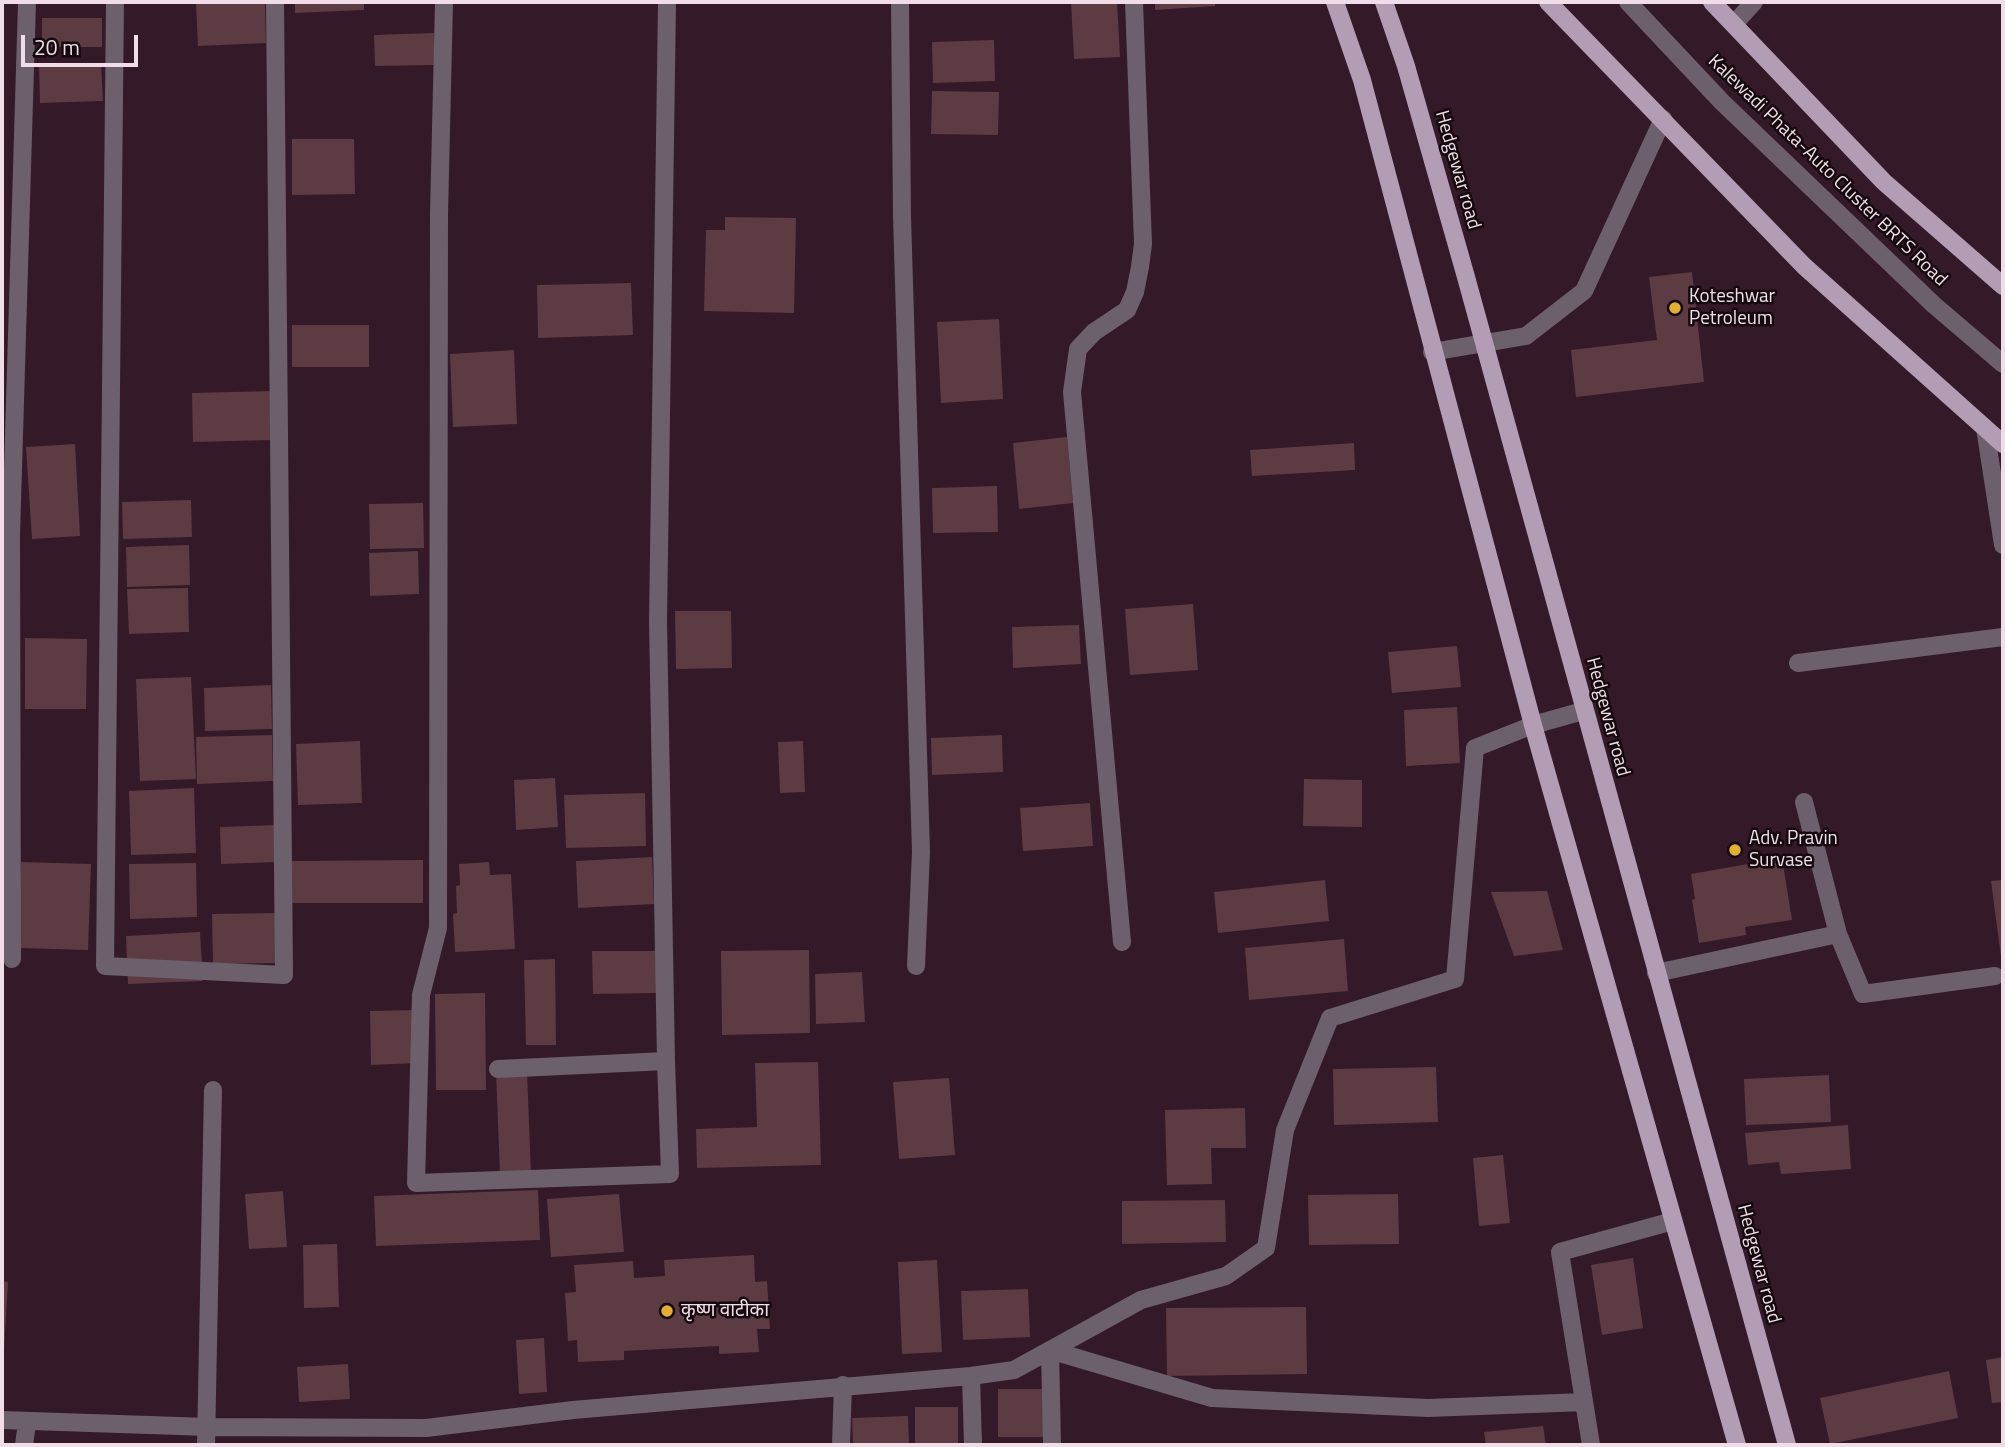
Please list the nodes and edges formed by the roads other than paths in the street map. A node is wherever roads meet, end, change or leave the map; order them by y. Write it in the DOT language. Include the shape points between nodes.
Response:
graph roads {
  1 [pos="27,2"];
  2 [pos="115,2"];
  3 [pos="275,2"];
  4 [pos="444,2"];
  5 [pos="667,2"];
  6 [pos="900,2"];
  7 [pos="1134,2"];
  8 [pos="1335,2"];
  9 [pos="1384,2"];
  10 [pos="1548,2"];
  11 [pos="1628,2"];
  12 [pos="1712,2"];
  13 [pos="1754,2"];
  14 [pos="1734,24"];
  15 [pos="1663,118"];
  16 [pos="2003,286"];
  17 [pos="1482,344"];
  18 [pos="1432,352"];
  19 [pos="2003,364"];
  20 [pos="1985,428"];
  21 [pos="2003,444"];
  22 [pos="2003,545"];
  23 [pos="2003,637"];
  24 [pos="1798,663"];
  25 [pos="1583,711"];
  26 [pos="1533,725"];
  27 [pos="1804,802"];
  28 [pos="1838,934"];
  29 [pos="1122,943"];
  30 [pos="12,958"];
  31 [pos="916,965"];
  32 [pos="1656,973"];
  33 [pos="1995,976"];
  34 [pos="666,1061"];
  35 [pos="498,1069"];
  36 [pos="213,1090"];
  37 [pos="1673,1221"];
  38 [pos="1051,1350"];
  39 [pos="971,1376"];
  40 [pos="843,1385"];
  41 [pos="1584,1402"];
  42 [pos="2,1420"];
  43 [pos="27,1423"];
  44 [pos="208,1427"];
  45 [pos="24,1445"];
  46 [pos="206,1445"];
  47 [pos="841,1445"];
  48 [pos="973,1445"];
  49 [pos="1052,1445"];
  50 [pos="1591,1445"];
  51 [pos="1737,1445"];
  52 [pos="1787,1445"];
  1 -- 30 [label="street" via="11,535"];
  2 -- 3 [label="street" via="105,965 284,975"];
  4 -- 34 [label="street" via="439,214 438,928 421,995 416,1184 670,1174"];
  5 -- 34 [label="street" via="658,621"];
  6 -- 31 [label="street" via="921,852"];
  7 -- 29 [label="street" via="1143,244 1140,267 1127,310 1078,349 1072,391"];
  8 -- 18 [label="main road" via="1362,80"];
  9 -- 17 [label="main road, Hedgewar road"];
  10 -- 15 [label="main road"];
  11 -- 19 [label="street, Kalewadi Phata-Auto Cluster BRTS Road" via="1732,112 1934,305"];
  12 -- 14 [label="main road"];
  13 -- 14 [label="street"];
  14 -- 16 [label="main road" via="1884,182"];
  15 -- 17 [label="street" via="1584,291 1526,336"];
  15 -- 20 [label="main road" via="1804,266"];
  17 -- 18 [label="street"];
  17 -- 25 [label="main road, Hedgewar road"];
  18 -- 26 [label="main road"];
  20 -- 21 [label="main road"];
  20 -- 22 [label="street"];
  23 -- 24 [label="street"];
  25 -- 26 [label="street"];
  25 -- 32 [label="main road, Hedgewar road"];
  26 -- 37 [label="main road"];
  26 -- 38 [label="street" via="1475,748 1455,979 1330,1018 1285,1130 1266,1248 1226,1276 1141,1300"];
  27 -- 28 [label="street"];
  28 -- 32 [label="street"];
  28 -- 33 [label="street" via="1863,994"];
  32 -- 52 [label="main road, Hedgewar road"];
  34 -- 35 [label="street"];
  36 -- 44 [label="street"];
  37 -- 41 [label="street" via="1560,1252"];
  37 -- 51 [label="main road"];
  38 -- 39 [label="street" via="1014,1370"];
  38 -- 41 [label="street" via="1212,1398 1428,1408"];
  38 -- 49 [label="street"];
  39 -- 40 [label="street"];
  39 -- 48 [label="street"];
  40 -- 44 [label="street" via="426,1428"];
  40 -- 47 [label="street"];
  41 -- 50 [label="street"];
  42 -- 43 [label="street"];
  43 -- 44 [label="street"];
  43 -- 45 [label="street"];
  44 -- 46 [label="street"];
}
